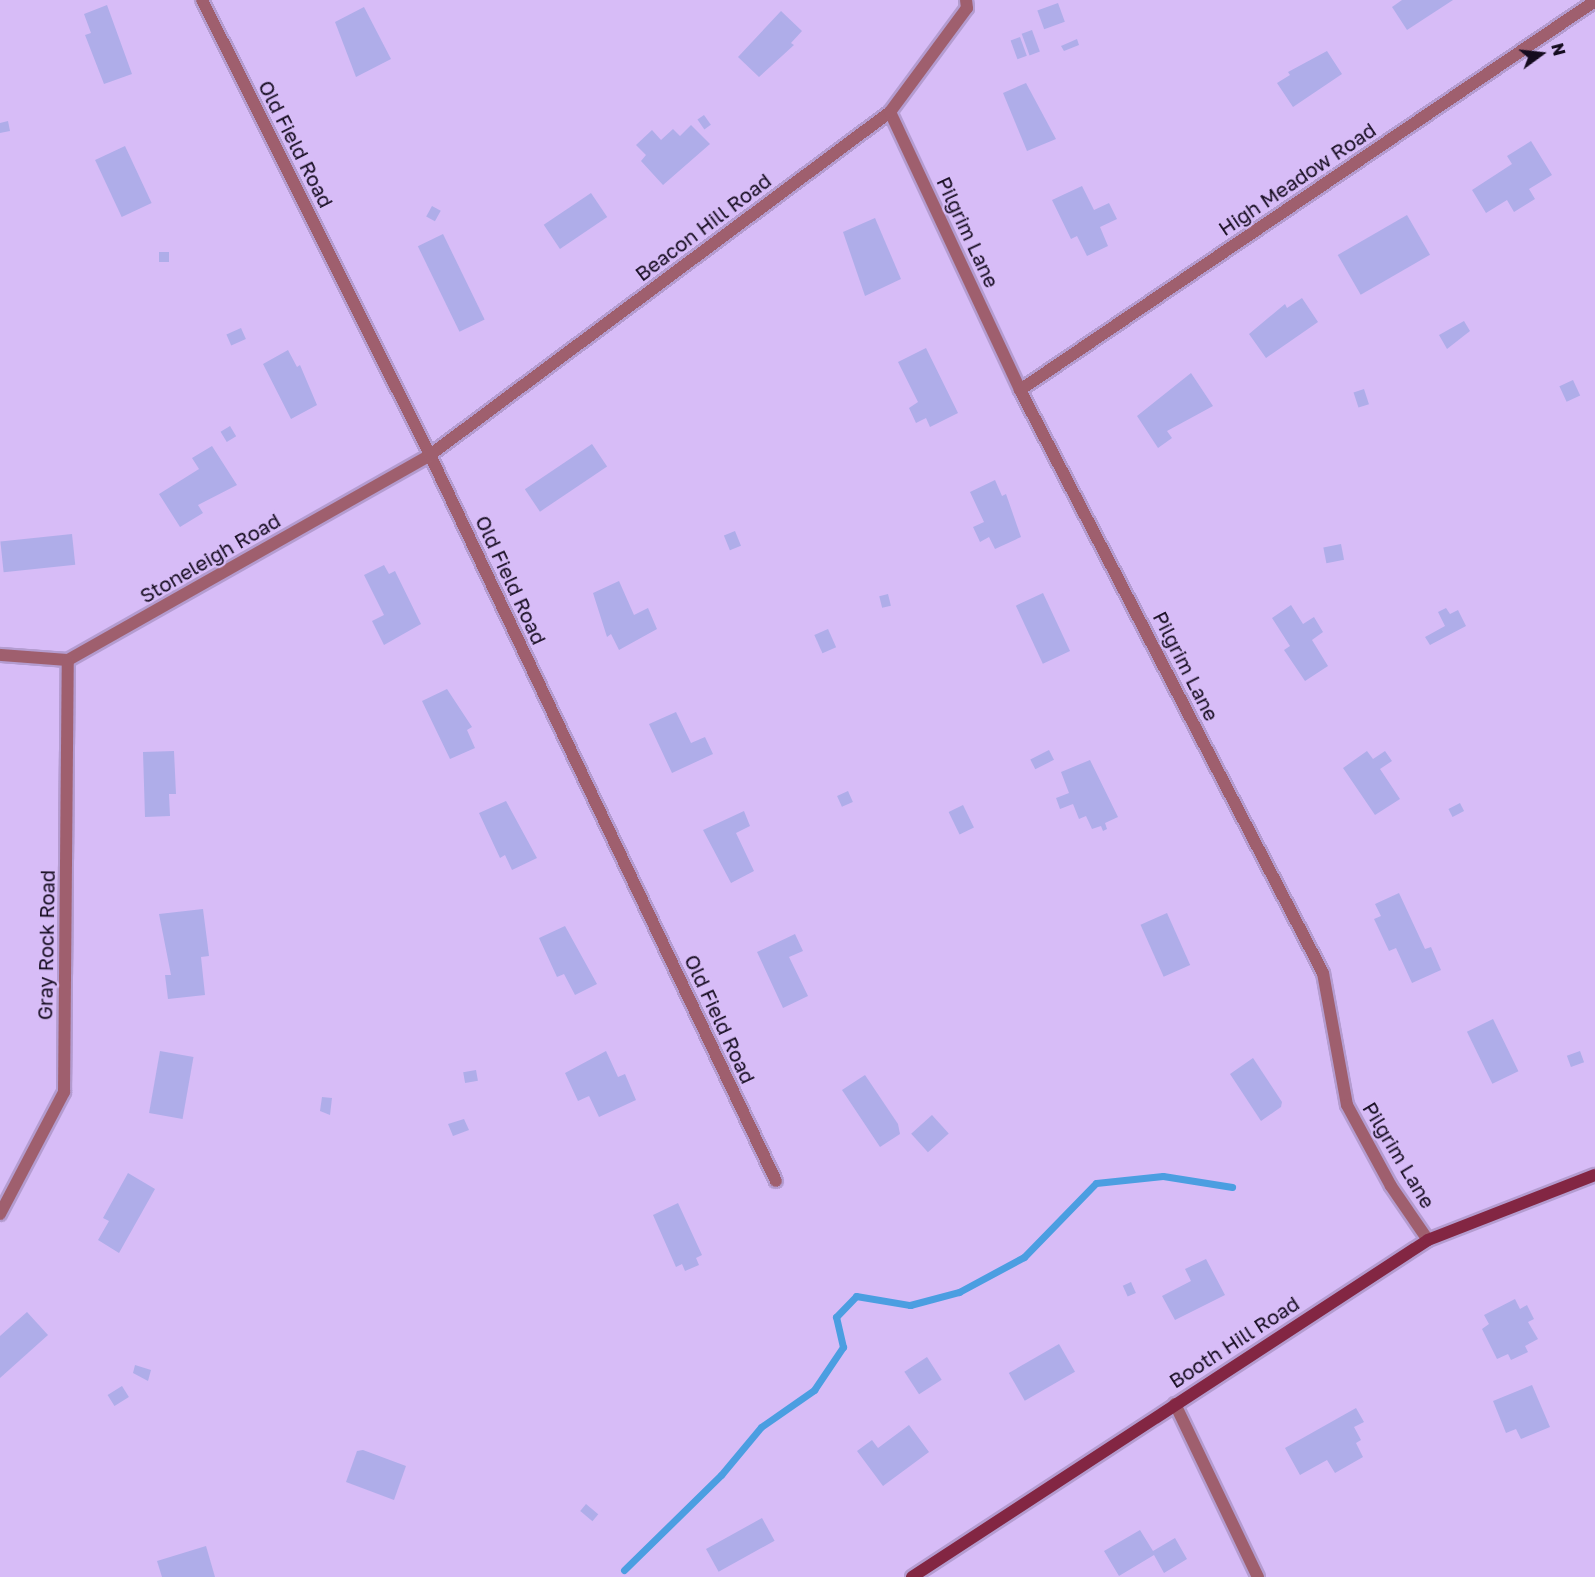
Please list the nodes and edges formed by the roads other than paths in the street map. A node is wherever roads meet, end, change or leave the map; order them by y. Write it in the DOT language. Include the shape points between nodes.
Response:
graph roads {
  1 [pos="202,0"];
  2 [pos="966,0"];
  3 [pos="1595,1"];
  4 [pos="890,112"];
  5 [pos="1020,390"];
  6 [pos="430,455"];
  7 [pos="0,655"];
  8 [pos="68,660"];
  9 [pos="1595,1175"];
  10 [pos="776,1181"];
  11 [pos="0,1214"];
  12 [pos="1428,1240"];
  13 [pos="1175,1404"];
  14 [pos="912,1577"];
  15 [pos="1258,1577"];
  1 -- 6 [label="street, Old Field Road"];
  2 -- 4 [label="street, Beacon Hill Road" via="967,8"];
  3 -- 5 [label="street, High Meadow Road"];
  4 -- 5 [label="street, Pilgrim Lane"];
  4 -- 6 [label="street, Beacon Hill Road"];
  5 -- 12 [label="street, Pilgrim Lane" via="1323,973 1347,1106 1391,1186"];
  6 -- 8 [label="street, Stoneleigh Road"];
  6 -- 10 [label="street, Old Field Road"];
  7 -- 8 [label="street"];
  8 -- 11 [label="street, Gray Rock Road" via="64,1092"];
  9 -- 12 [label="street, Booth Hill Road"];
  12 -- 13 [label="street, Booth Hill Road"];
  13 -- 14 [label="street, Booth Hill Road"];
  13 -- 15 [label="street"];
}
